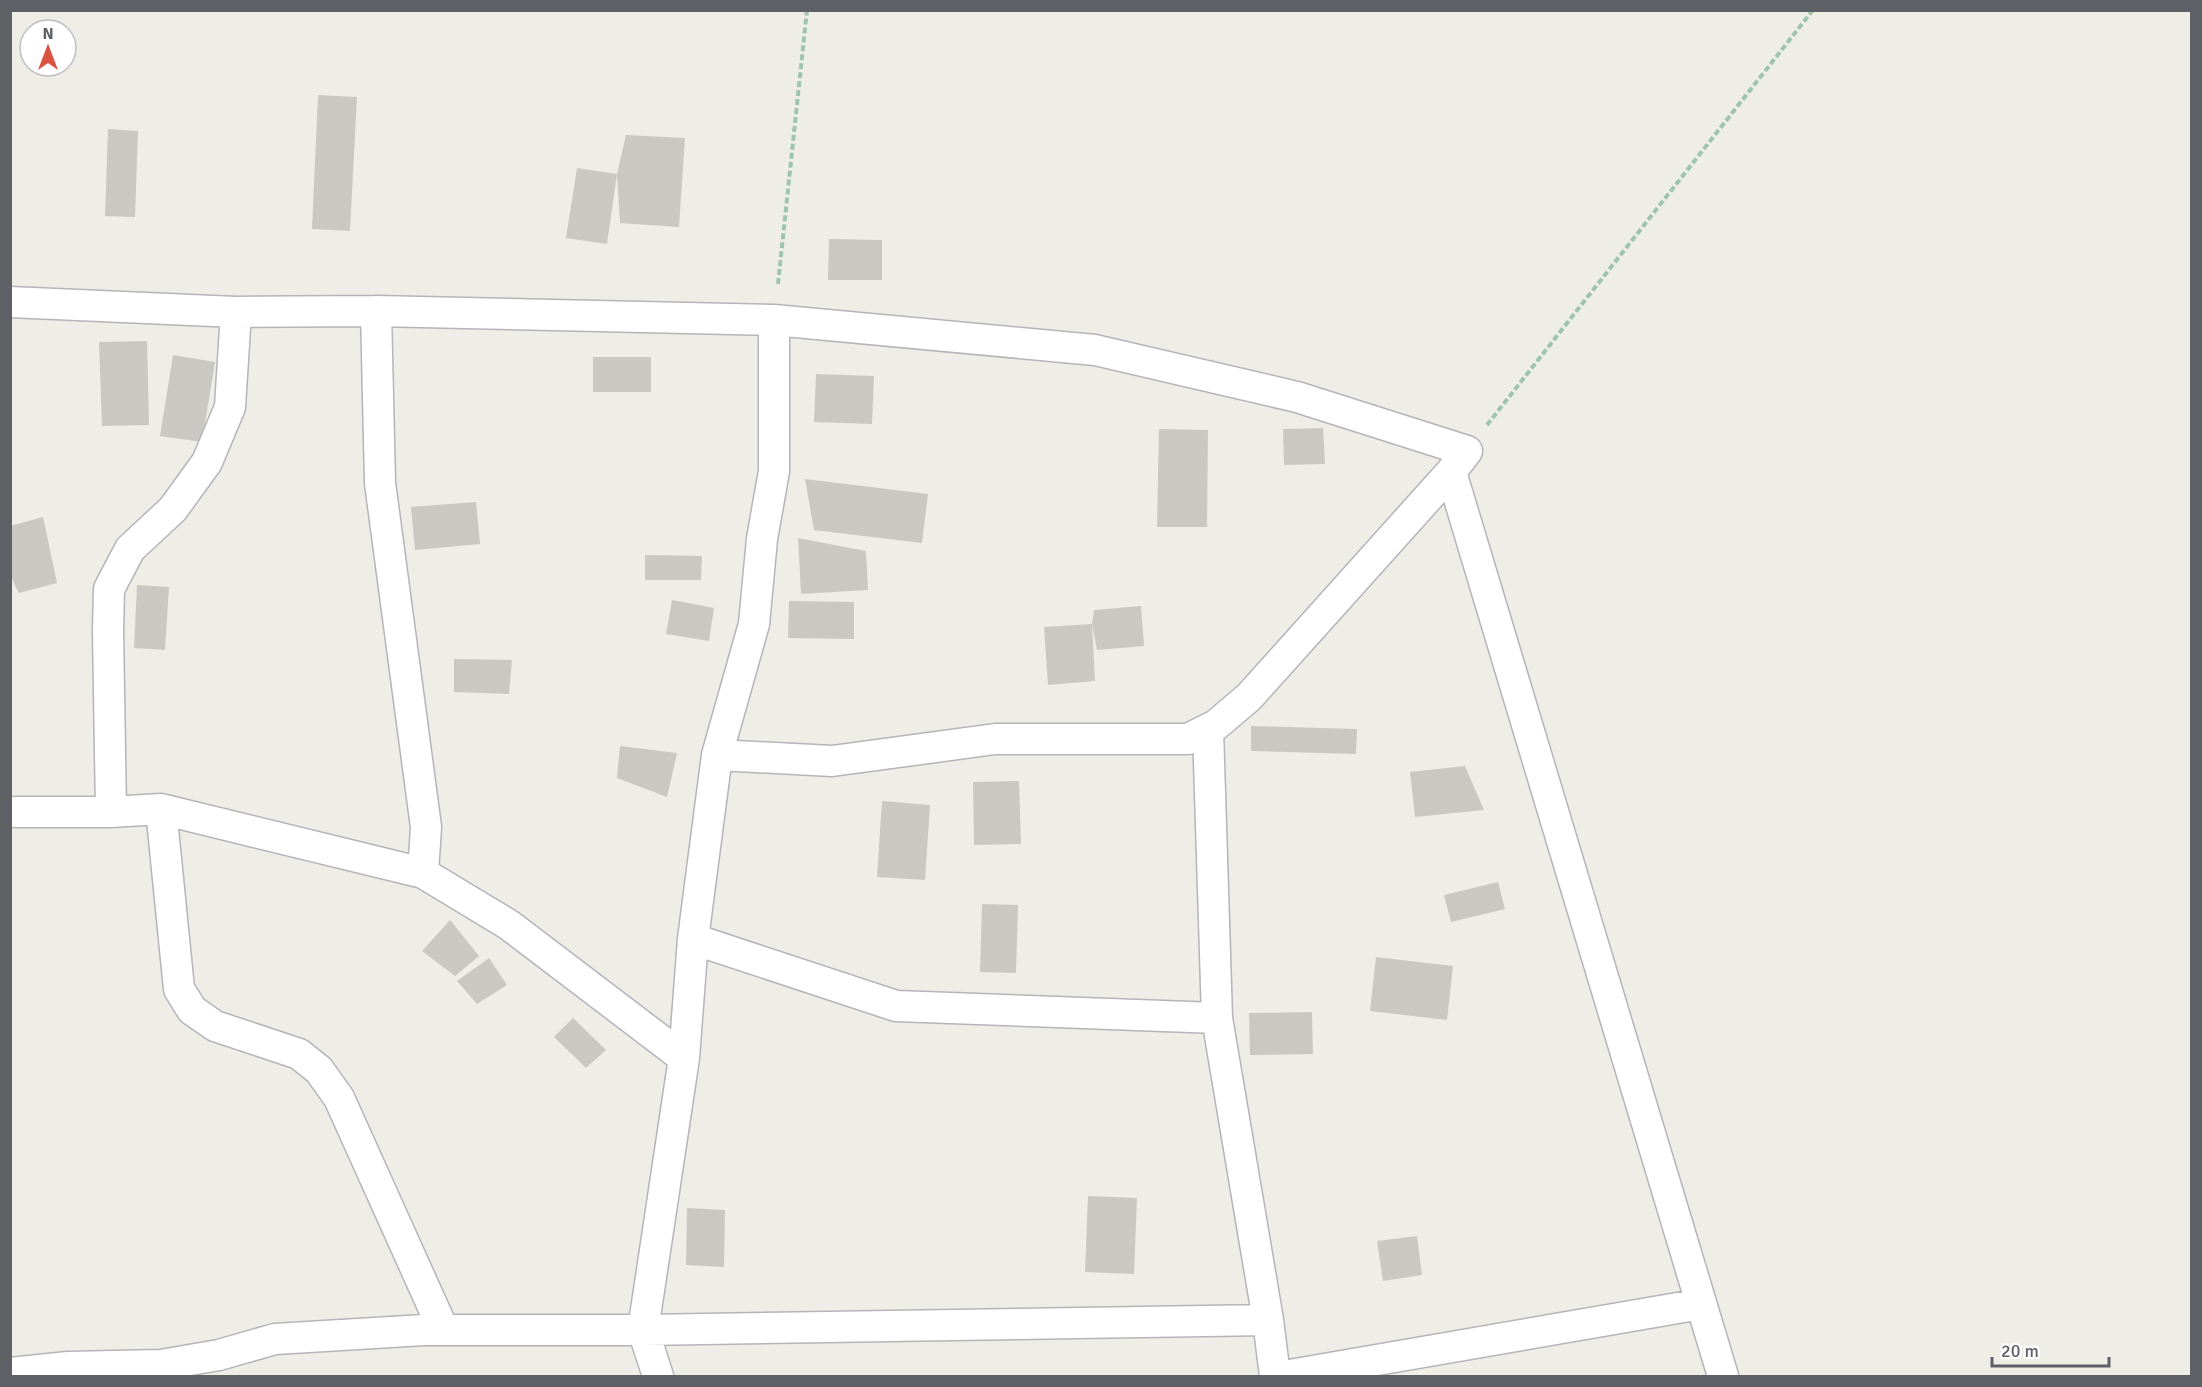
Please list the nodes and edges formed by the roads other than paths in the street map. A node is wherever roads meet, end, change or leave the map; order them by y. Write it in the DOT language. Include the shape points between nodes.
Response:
graph roads {
  1 [pos="10,302"];
  2 [pos="376,311"];
  3 [pos="236,312"];
  4 [pos="774,320"];
  5 [pos="1459,461"];
  6 [pos="1209,729"];
  7 [pos="717,755"];
  8 [pos="161,809"];
  9 [pos="10,812"];
  10 [pos="111,812"];
  11 [pos="423,873"];
  12 [pos="693,939"];
  13 [pos="1216,1018"];
  14 [pos="684,1058"];
  15 [pos="1701,1304"];
  16 [pos="1268,1320"];
  17 [pos="442,1329"];
  18 [pos="643,1330"];
  19 [pos="69,1372"];
  20 [pos="10,1373"];
  21 [pos="658,1377"];
  22 [pos="1275,1377"];
  23 [pos="1284,1377"];
  24 [pos="1724,1377"];
  1 -- 3 [label="street"];
  2 -- 3 [label="street"];
  2 -- 4 [label="street"];
  2 -- 11 [label="street" via="380,483 426,827"];
  3 -- 10 [label="street" via="230,407 207,462 173,509 130,549 109,589"];
  4 -- 5 [label="street" via="1095,350 1298,397"];
  4 -- 7 [label="street" via="774,471 762,539 754,624"];
  5 -- 6 [label="street" via="1249,697"];
  5 -- 15 [label="street"];
  6 -- 7 [label="street" via="1188,738 995,739 832,760"];
  6 -- 13 [label="street"];
  7 -- 12 [label="street"];
  8 -- 10 [label="street"];
  8 -- 11 [label="street"];
  8 -- 17 [label="street" via="179,989 192,1010 215,1026 299,1054 319,1070 339,1098"];
  9 -- 10 [label="street"];
  11 -- 14 [label="street" via="509,925"];
  12 -- 13 [label="street" via="896,1006"];
  12 -- 14 [label="street"];
  13 -- 16 [label="street"];
  14 -- 18 [label="street"];
  15 -- 23 [label="street"];
  15 -- 24 [label="street"];
  16 -- 18 [label="street"];
  16 -- 22 [label="street"];
  17 -- 18 [label="street"];
  17 -- 19 [label="street" via="275,1339 219,1355 161,1365"];
  18 -- 21 [label="street"];
  19 -- 20 [label="street"];
}
